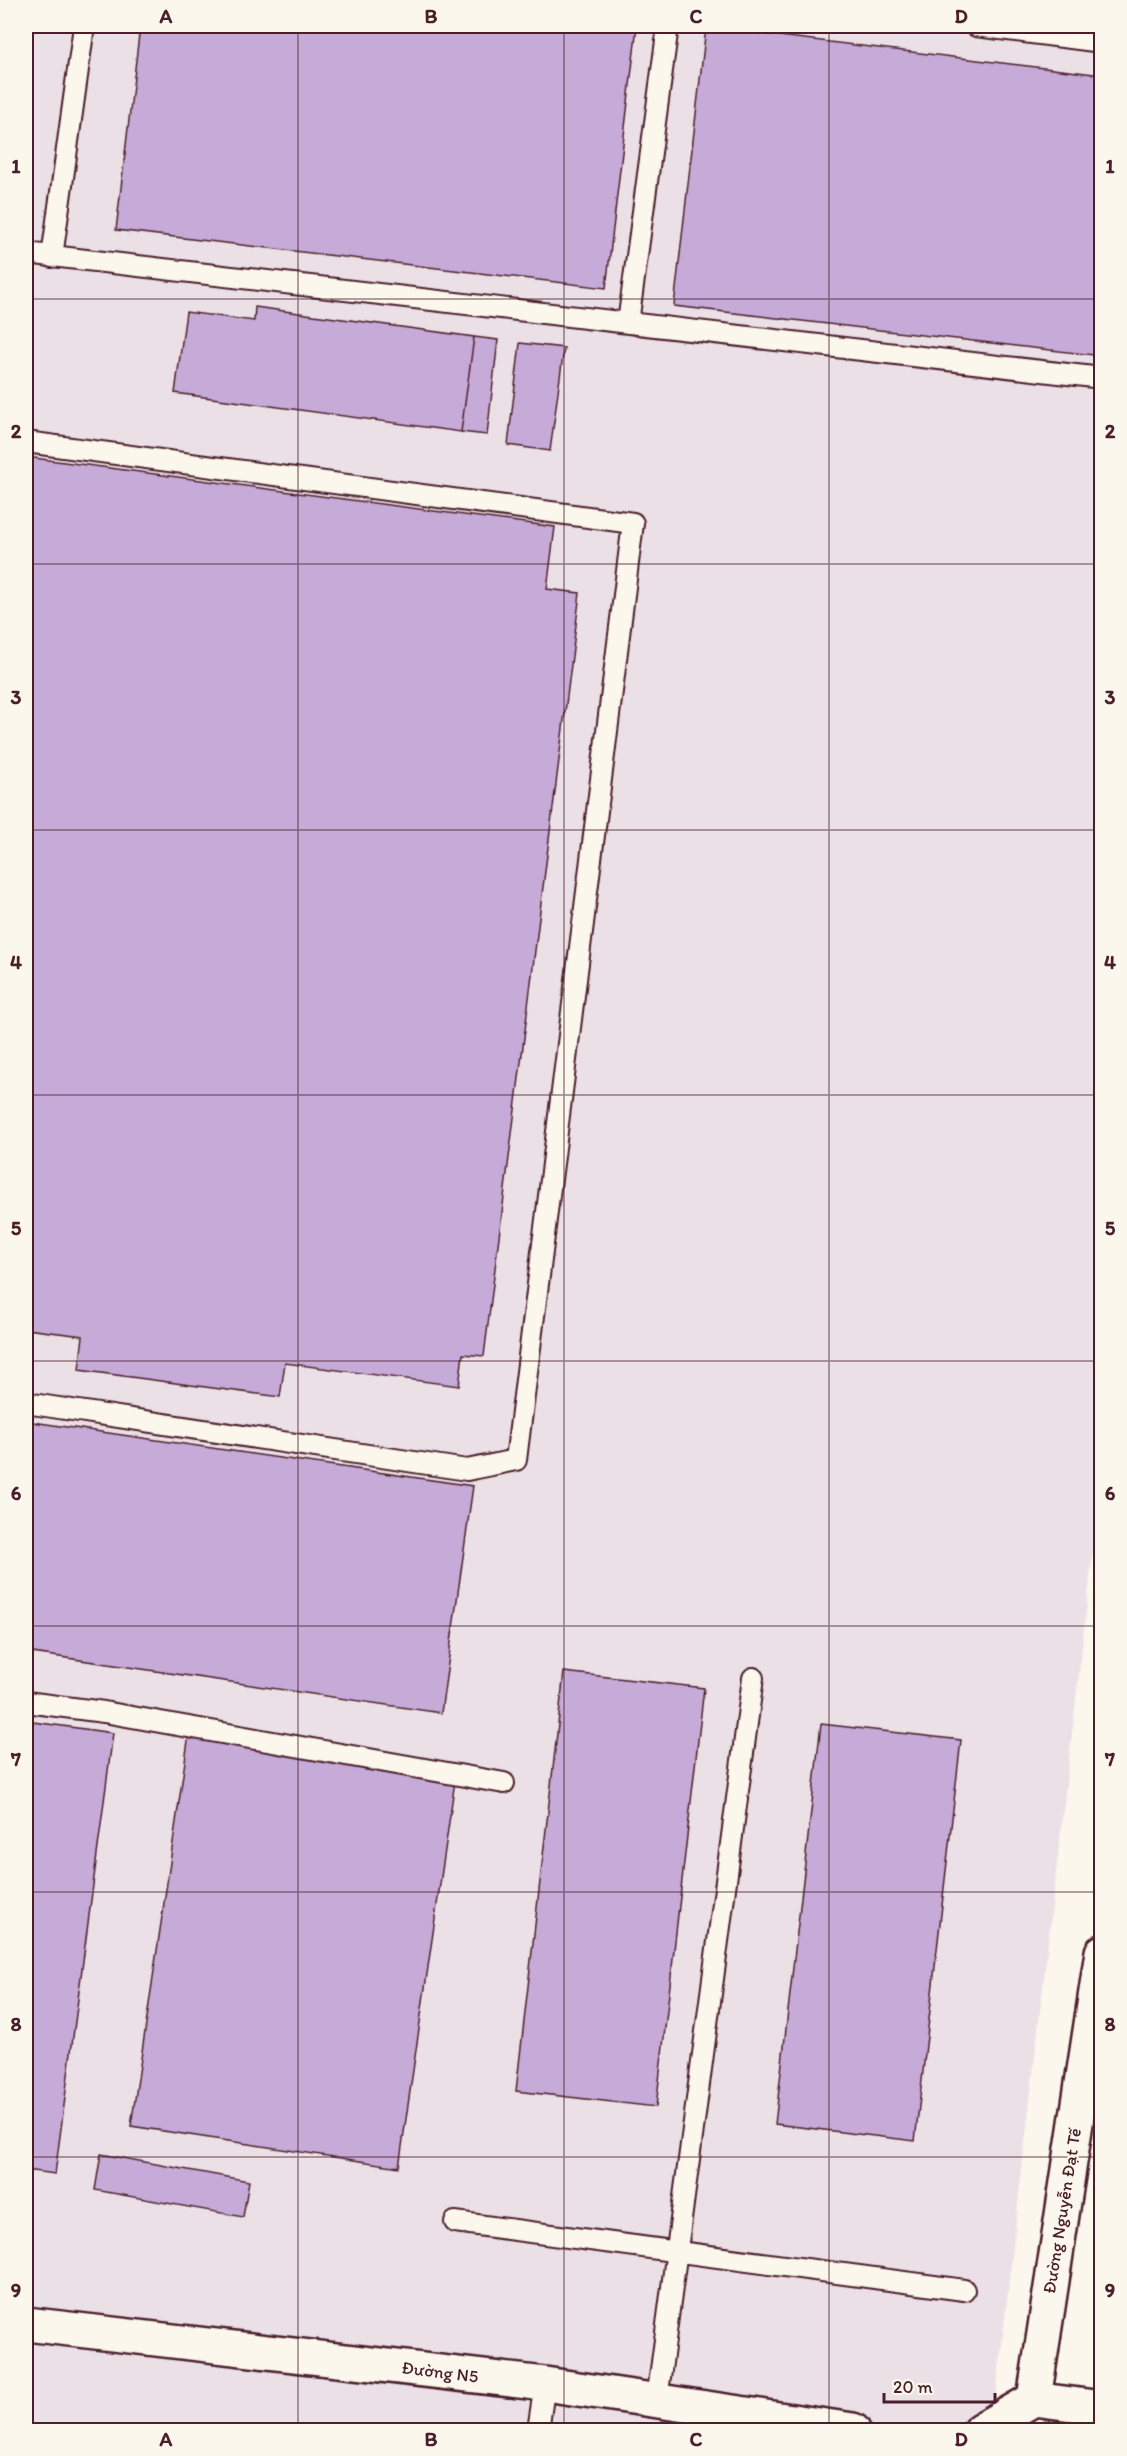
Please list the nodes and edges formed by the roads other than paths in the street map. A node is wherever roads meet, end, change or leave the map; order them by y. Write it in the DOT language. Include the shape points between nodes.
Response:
graph roads {
  1 [pos="84,26"];
  2 [pos="668,26"];
  3 [pos="976,26"];
  4 [pos="1101,42"];
  5 [pos="26,254"];
  6 [pos="52,256"];
  7 [pos="628,323"];
  8 [pos="1101,378"];
  9 [pos="26,442"];
  10 [pos="26,1403"];
  11 [pos="753,1678"];
  12 [pos="26,1702"];
  13 [pos="504,1783"];
  14 [pos="1101,1952"];
  15 [pos="454,2222"];
  16 [pos="676,2250"];
  17 [pos="964,2290"];
  18 [pos="26,2324"];
  19 [pos="545,2384"];
  20 [pos="1034,2399"];
  21 [pos="657,2400"];
  22 [pos="1101,2408"];
  23 [pos="538,2430"];
  24 [pos="853,2430"];
  25 [pos="980,2430"];
  1 -- 6 [label="lane"];
  2 -- 7 [label="lane"];
  3 -- 4 [label="lane"];
  5 -- 6 [label="lane"];
  6 -- 7 [label="lane"];
  7 -- 8 [label="lane"];
  9 -- 10 [label="lane" via="633,523 516,1460 467,1470"];
  11 -- 16 [label="lane"];
  12 -- 13 [label="lane" via="104,1712"];
  14 -- 20 [label="street, Đường Nguyễn Đạt Tế"];
  15 -- 16 [label="lane"];
  16 -- 17 [label="lane"];
  16 -- 21 [label="lane"];
  18 -- 19 [label="street, Đường N5"];
  19 -- 21 [label="street, Đường N5"];
  19 -- 23 [label="lane"];
  20 -- 22 [label="street"];
  20 -- 25 [label="street"];
  21 -- 24 [label="street, Đường N5"];
}
